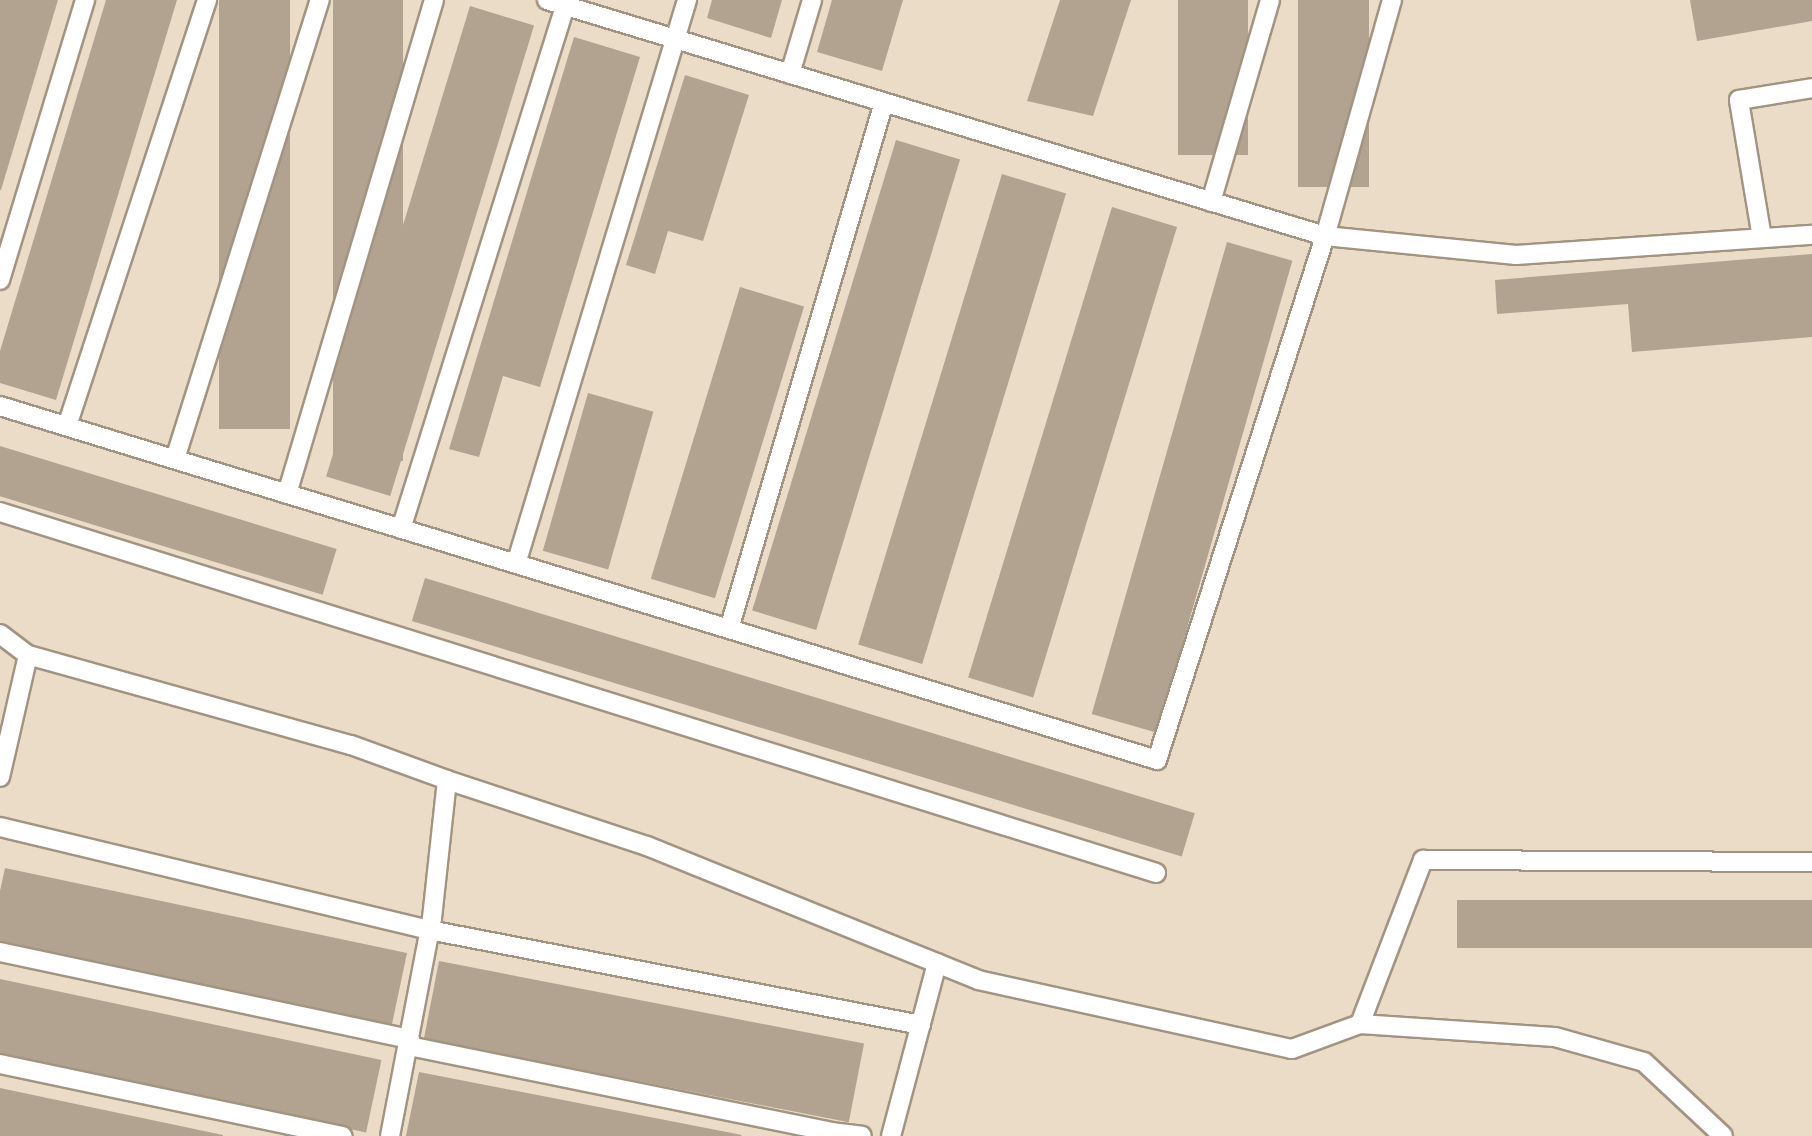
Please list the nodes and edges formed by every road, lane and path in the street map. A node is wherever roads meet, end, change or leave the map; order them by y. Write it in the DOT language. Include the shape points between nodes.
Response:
graph roads {
  1 [pos="85,0"];
  2 [pos="207,0"];
  3 [pos="320,0"];
  4 [pos="434,0"];
  5 [pos="687,0"];
  6 [pos="812,0"];
  7 [pos="1270,0"];
  8 [pos="1392,0"];
  9 [pos="560,2"];
  10 [pos="675,39"];
  11 [pos="790,74"];
  12 [pos="1812,88"];
  13 [pos="884,102"];
  14 [pos="1211,202"];
  15 [pos="1812,235"];
  16 [pos="1325,236"];
  17 [pos="1762,238"];
  18 [pos="0,280"];
  19 [pos="0,406"];
  20 [pos="67,426"];
  21 [pos="174,459"];
  22 [pos="287,494"];
  23 [pos="0,512"];
  24 [pos="401,529"];
  25 [pos="516,564"];
  26 [pos="729,629"];
  27 [pos="0,634"];
  28 [pos="28,655"];
  29 [pos="0,777"];
  30 [pos="447,780"];
  31 [pos="0,827"];
  32 [pos="1812,862"];
  33 [pos="1156,873"];
  34 [pos="429,930"];
  35 [pos="0,952"];
  36 [pos="937,963"];
  37 [pos="1360,1024"];
  38 [pos="921,1025"];
  39 [pos="410,1042"];
  40 [pos="0,1064"];
  41 [pos="830,1134"];
  42 [pos="343,1136"];
  43 [pos="390,1136"];
  44 [pos="862,1136"];
  45 [pos="891,1136"];
  46 [pos="1723,1136"];
  1 -- 18 [label="lane"];
  2 -- 20 [label="lane"];
  3 -- 21 [label="lane"];
  4 -- 22 [label="lane"];
  5 -- 10 [label="lane"];
  6 -- 11 [label="lane"];
  7 -- 14 [label="lane"];
  8 -- 16 [label="lane"];
  9 -- 10 [label="lane"];
  9 -- 24 [label="lane"];
  10 -- 11 [label="lane"];
  10 -- 25 [label="lane"];
  11 -- 13 [label="lane"];
  12 -- 17 [label="lane" via="1738,100"];
  13 -- 14 [label="lane"];
  13 -- 26 [label="lane"];
  14 -- 16 [label="lane"];
  15 -- 17 [label="lane"];
  16 -- 17 [label="lane" via="1516,255"];
  16 -- 26 [label="lane" via="1157,760"];
  19 -- 20 [label="lane"];
  20 -- 21 [label="lane"];
  21 -- 22 [label="lane"];
  22 -- 24 [label="lane"];
  23 -- 33 [label="lane"];
  24 -- 25 [label="lane"];
  25 -- 26 [label="lane"];
  27 -- 28 [label="lane"];
  28 -- 29 [label="lane"];
  28 -- 30 [label="lane" via="351,745"];
  30 -- 34 [label="lane"];
  30 -- 36 [label="lane" via="647,846"];
  31 -- 34 [label="lane"];
  32 -- 37 [label="lane" via="1423,860"];
  34 -- 38 [label="lane"];
  34 -- 39 [label="lane"];
  35 -- 39 [label="lane"];
  36 -- 37 [label="lane" via="978,980 1292,1050"];
  36 -- 38 [label="lane"];
  37 -- 46 [label="lane" via="1555,1037 1644,1062"];
  38 -- 45 [label="lane"];
  39 -- 41 [label="lane"];
  39 -- 43 [label="lane"];
  40 -- 42 [label="lane"];
  41 -- 44 [label="lane"];
}
